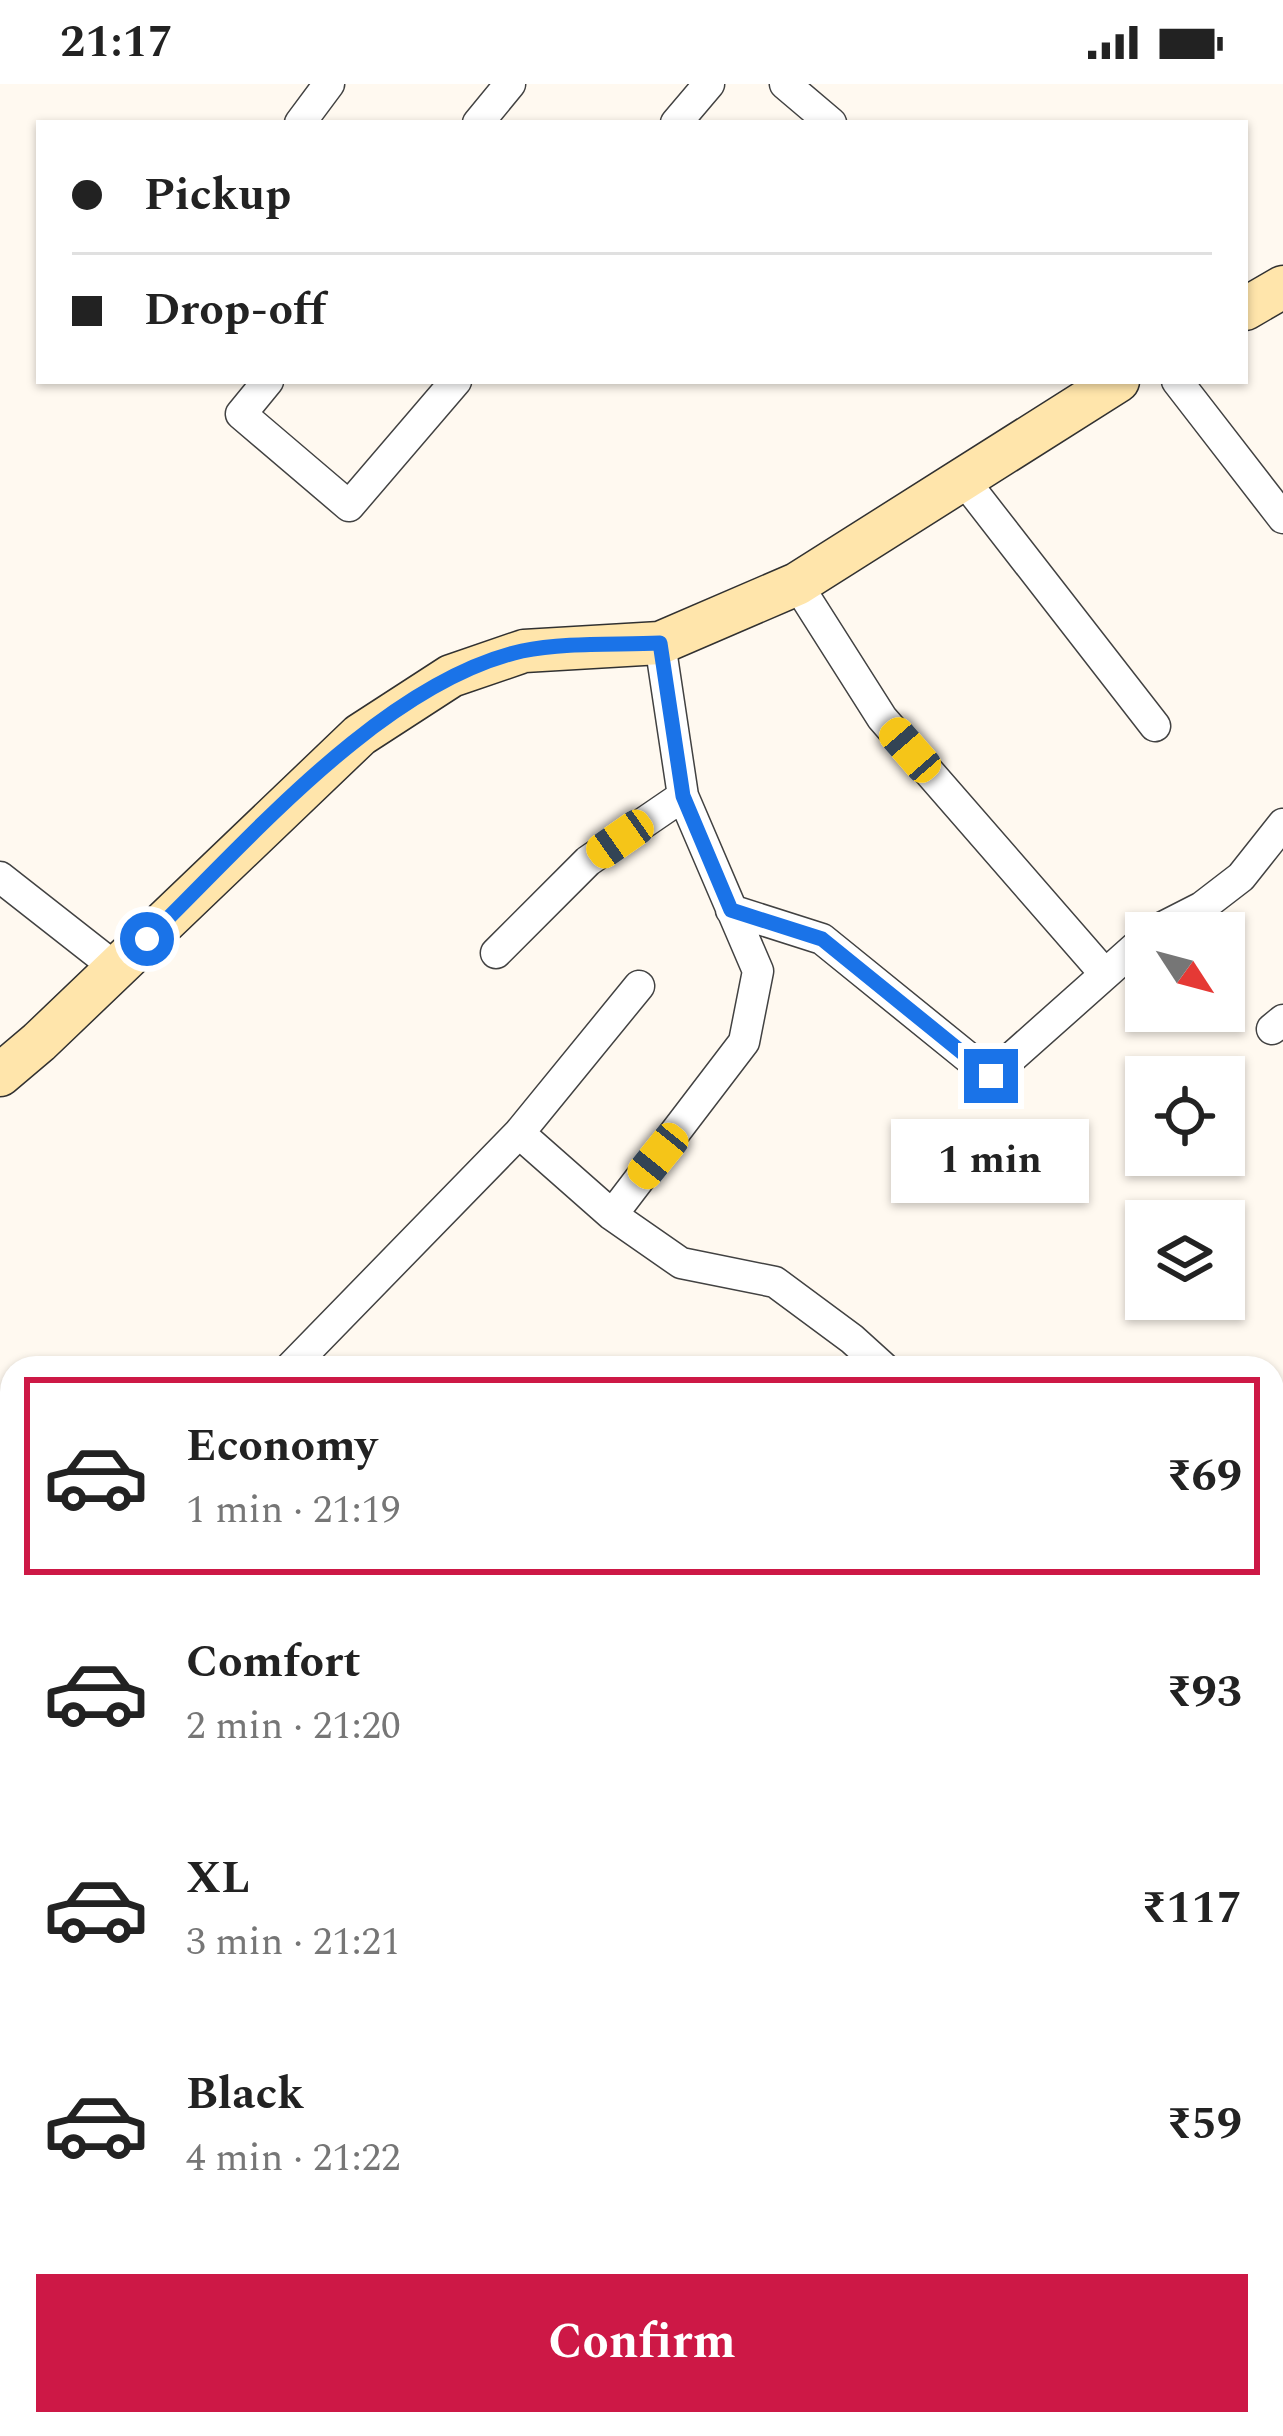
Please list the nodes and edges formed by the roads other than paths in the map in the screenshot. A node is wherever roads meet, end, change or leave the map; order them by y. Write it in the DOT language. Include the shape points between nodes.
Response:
graph roads {
  1 [pos="329,84"];
  2 [pos="510,84"];
  3 [pos="709,84"];
  4 [pos="785,84"];
  5 [pos="302,120"];
  6 [pos="480,120"];
  7 [pos="679,120"];
  8 [pos="827,120"];
  9 [pos="1283,287"];
  10 [pos="1248,307"];
  11 [pos="266,384"];
  12 [pos="453,384"];
  13 [pos="1113,384"];
  14 [pos="1179,384"];
  15 [pos="963,479"];
  16 [pos="1283,518"];
  17 [pos="797,584"];
  18 [pos="660,643"];
  19 [pos="1155,726"];
  20 [pos="683,796"];
  21 [pos="1283,824"];
  22 [pos="0,877"];
  23 [pos="731,910"];
  24 [pos="1193,912"];
  25 [pos="496,953"];
  26 [pos="1125,957"];
  27 [pos="116,968"];
  28 [pos="1106,974"];
  29 [pos="639,986"];
  30 [pos="0,1075"];
  31 [pos="519,1132"];
  32 [pos="611,1215"];
  33 [pos="302,1356"];
  34 [pos="871,1356"];
  1 -- 5 [label="street"];
  2 -- 6 [label="street"];
  3 -- 7 [label="street"];
  4 -- 8 [label="street"];
  9 -- 10 [label="main road"];
  11 -- 12 [label="street" via="241,414 349,506"];
  13 -- 15 [label="main road"];
  14 -- 16 [label="street"];
  15 -- 17 [label="main road"];
  15 -- 19 [label="street"];
  17 -- 18 [label="main road"];
  17 -- 28 [label="street" via="882,718"];
  18 -- 20 [label="street"];
  18 -- 27 [label="main road" via="524,651 451,676 360,735"];
  20 -- 23 [label="street"];
  20 -- 25 [label="street" via="588,861"];
  21 -- 24 [label="street" via="1241,877"];
  22 -- 27 [label="street"];
  23 -- 28 [label="street" via="822,939 991,1076"];
  23 -- 32 [label="street" via="758,971 745,1042"];
  26 -- 28 [label="street"];
  27 -- 30 [label="main road"];
  29 -- 31 [label="street"];
  31 -- 32 [label="street"];
  31 -- 33 [label="street"];
  32 -- 34 [label="street" via="681,1263 775,1282"];
}
